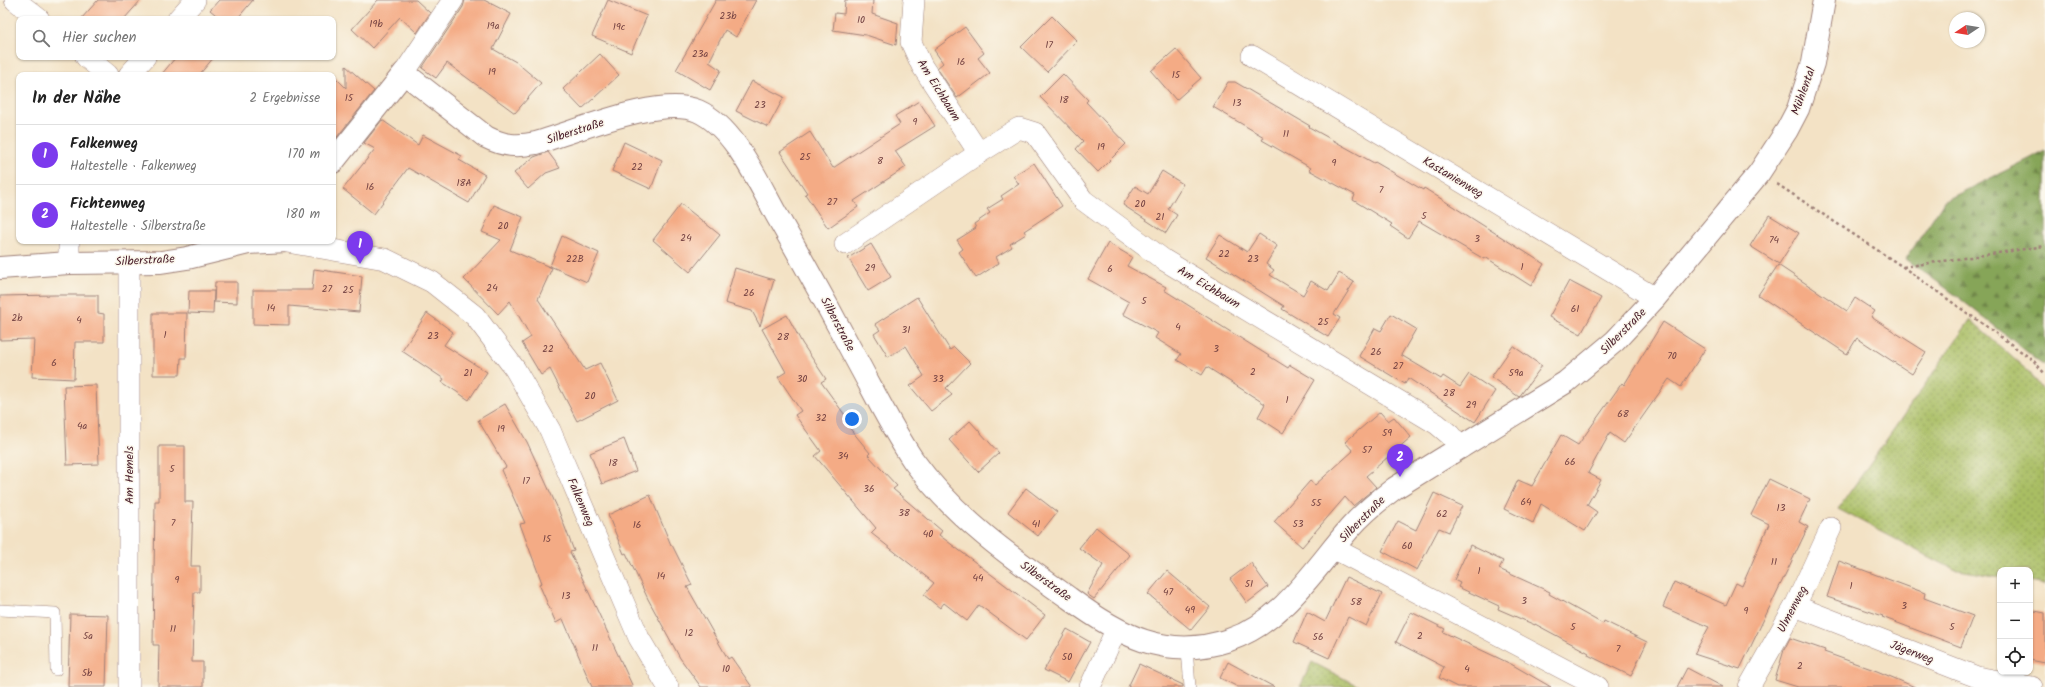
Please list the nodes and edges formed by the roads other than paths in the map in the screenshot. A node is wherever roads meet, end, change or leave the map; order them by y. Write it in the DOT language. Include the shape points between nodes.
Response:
graph roads {
  1 [pos="15,0"];
  2 [pos="195,0"];
  3 [pos="453,0"];
  4 [pos="914,0"];
  5 [pos="1824,0"];
  6 [pos="35,16"];
  7 [pos="181,16"];
  8 [pos="1252,56"];
  9 [pos="90,60"];
  10 [pos="142,60"];
  11 [pos="104,72"];
  12 [pos="132,72"];
  13 [pos="404,73"];
  14 [pos="979,153"];
  15 [pos="336,158"];
  16 [pos="1759,173"];
  17 [pos="69,244"];
  18 [pos="244,244"];
  19 [pos="303,244"];
  20 [pos="845,244"];
  21 [pos="130,262"];
  22 [pos="69,263"];
  23 [pos="0,268"];
  24 [pos="1655,298"];
  25 [pos="1461,448"];
  26 [pos="1831,528"];
  27 [pos="1333,548"];
  28 [pos="1795,606"];
  29 [pos="0,610"];
  30 [pos="1116,630"];
  31 [pos="1187,649"];
  32 [pos="56,670"];
  33 [pos="129,687"];
  34 [pos="668,687"];
  35 [pos="1090,687"];
  36 [pos="1190,687"];
  37 [pos="1598,687"];
  38 [pos="1749,687"];
  39 [pos="2032,687"];
  1 -- 6 [label="street"];
  2 -- 7 [label="street"];
  3 -- 13 [label="street"];
  4 -- 14 [label="street, Am Eichbaum" via="911,42 922,66"];
  5 -- 16 [label="street, Mühlental" via="1813,63 1798,108 1776,150"];
  8 -- 24 [label="street, Kastanienweg"];
  9 -- 11 [label="street"];
  10 -- 12 [label="street"];
  13 -- 15 [label="street"];
  13 -- 30 [label="street, Silberstraße" via="486,137 502,145 519,147 536,144 637,112 658,109 696,110 715,122 745,159 808,269 879,402 914,460 959,513 988,538"];
  14 -- 20 [label="street, Am Eichbaum"];
  14 -- 25 [label="street, Am Eichbaum" via="1019,128 1035,133 1083,200 1164,260 1437,424"];
  16 -- 24 [label="street, Silberstraße"];
  17 -- 22 [label="street"];
  18 -- 21 [label="street, Silberstraße" via="187,258 161,262"];
  19 -- 34 [label="street, Falkenweg" via="385,259 432,282 475,316 515,369 550,430 639,638"];
  21 -- 22 [label="street, Silberstraße"];
  21 -- 33 [label="street, Am Hemels"];
  22 -- 23 [label="street, Silberstraße"];
  24 -- 25 [label="street, Silberstraße" via="1615,341 1566,382"];
  25 -- 27 [label="street, Silberstraße" via="1395,488 1374,504"];
  26 -- 28 [label="street, Ulmenweg"];
  27 -- 31 [label="street, Silberstraße" via="1290,599 1253,629 1230,639"];
  27 -- 37 [label="street"];
  28 -- 38 [label="street, Ulmenweg"];
  28 -- 39 [label="street, Jägerweg" via="1977,677"];
  29 -- 32 [label="lane" via="55,613"];
  30 -- 31 [label="street, Silberstraße" via="1167,647"];
  30 -- 35 [label="street"];
  31 -- 36 [label="lane"];
}
